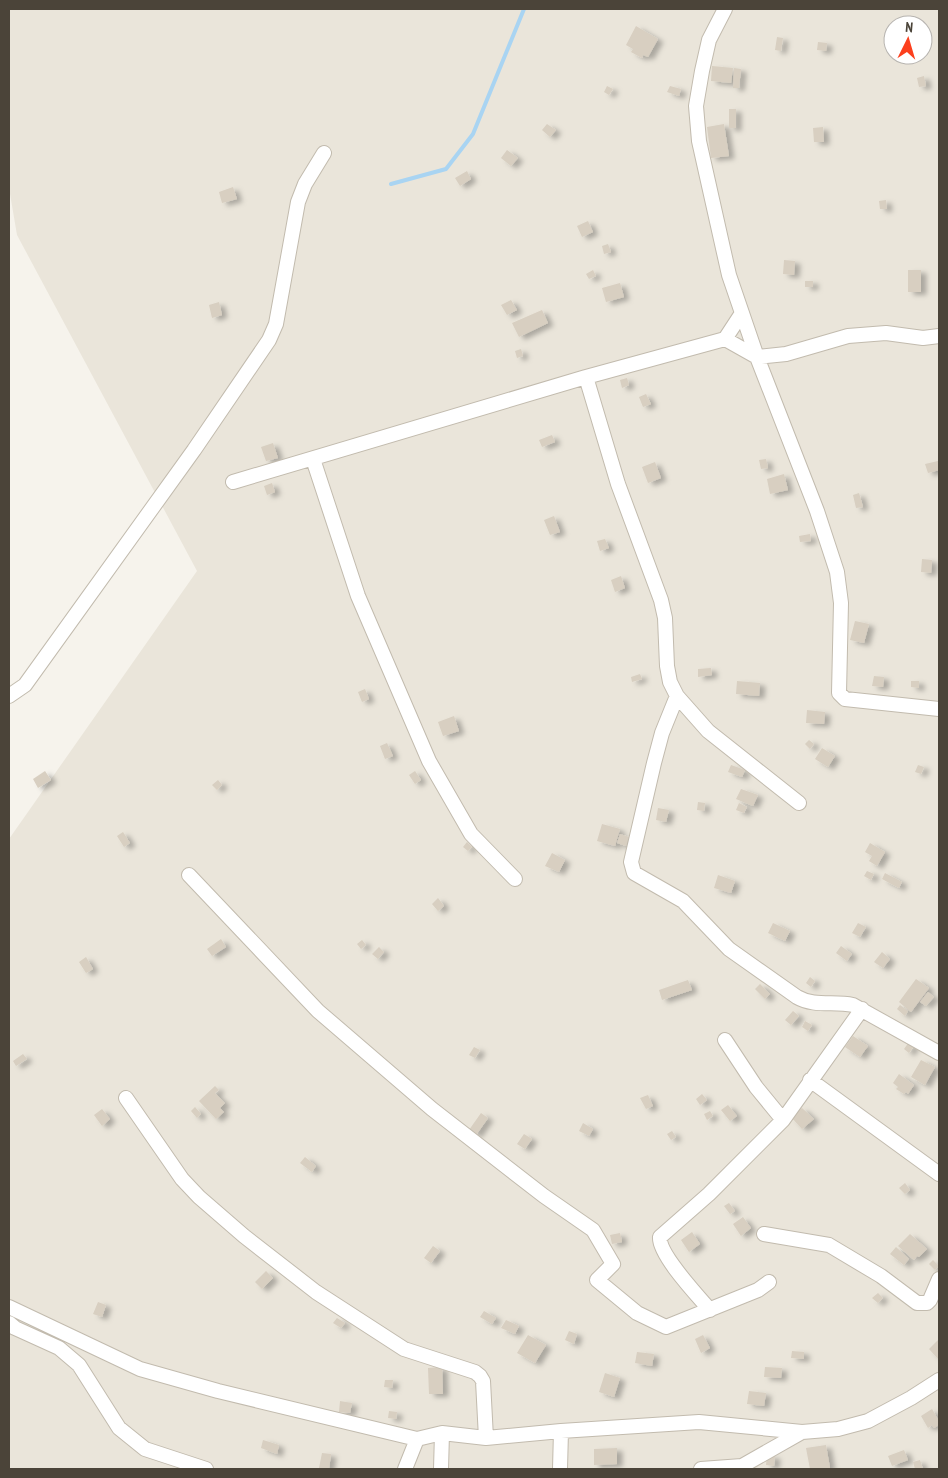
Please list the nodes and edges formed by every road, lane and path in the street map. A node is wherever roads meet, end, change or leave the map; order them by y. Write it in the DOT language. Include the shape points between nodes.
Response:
graph roads {
  1 [pos="725,9"];
  2 [pos="324,153"];
  3 [pos="742,313"];
  4 [pos="939,336"];
  5 [pos="725,339"];
  6 [pos="757,357"];
  7 [pos="586,377"];
  8 [pos="313,459"];
  9 [pos="233,482"];
  10 [pos="9,696"];
  11 [pos="677,696"];
  12 [pos="939,709"];
  13 [pos="799,803"];
  14 [pos="189,876"];
  15 [pos="515,879"];
  16 [pos="862,1009"];
  17 [pos="725,1040"];
  18 [pos="939,1053"];
  19 [pos="810,1080"];
  20 [pos="126,1098"];
  21 [pos="783,1120"];
  22 [pos="939,1174"];
  23 [pos="764,1234"];
  24 [pos="939,1279"];
  25 [pos="769,1282"];
  26 [pos="9,1307"];
  27 [pos="710,1310"];
  28 [pos="9,1323"];
  29 [pos="939,1380"];
  30 [pos="561,1431"];
  31 [pos="802,1432"];
  32 [pos="442,1433"];
  33 [pos="486,1438"];
  34 [pos="416,1439"];
  35 [pos="206,1469"];
  36 [pos="405,1469"];
  37 [pos="440,1469"];
  38 [pos="560,1469"];
  39 [pos="701,1469"];
  1 -- 3 [label="street" via="709,40 696,106 699,141 720,237"];
  2 -- 10 [label="street" via="298,202 276,324 269,340 25,685"];
  3 -- 5 [label="street"];
  3 -- 6 [label="street"];
  4 -- 6 [label="street" via="848,336 786,354"];
  5 -- 6 [label="street"];
  5 -- 7 [label="street"];
  6 -- 12 [label="street" via="817,511 837,572 841,603 839,693 845,698"];
  7 -- 8 [label="street"];
  7 -- 11 [label="street" via="618,484 661,600 667,666"];
  8 -- 9 [label="street"];
  8 -- 15 [label="street" via="358,596 429,761 471,834"];
  11 -- 13 [label="street" via="708,731"];
  11 -- 16 [label="street" via="654,763 631,862 634,873 683,901 729,950 797,997 805,1001 844,1003"];
  14 -- 27 [label="street" via="318,1011 432,1109 593,1230 613,1264 597,1280 610,1291 637,1313 666,1328"];
  16 -- 18 [label="street"];
  16 -- 19 [label="street"];
  17 -- 21 [label="street"];
  19 -- 21 [label="street"];
  19 -- 22 [label="street"];
  20 -- 33 [label="street" via="182,1179 244,1236 316,1292 404,1349 480,1376"];
  21 -- 27 [label="street" via="660,1238 660,1244 682,1278"];
  23 -- 24 [label="street" via="829,1244 917,1303 930,1300"];
  25 -- 27 [label="street" via="758,1290"];
  26 -- 34 [label="street" via="140,1368 218,1391"];
  28 -- 35 [label="street" via="58,1348 80,1365 119,1428 145,1449"];
  29 -- 31 [label="street" via="868,1421 838,1429"];
  30 -- 31 [label="street" via="700,1422"];
  30 -- 33 [label="street"];
  30 -- 38 [label="street"];
  31 -- 39 [label="street" via="742,1466"];
  32 -- 33 [label="street"];
  32 -- 34 [label="street"];
  32 -- 37 [label="street"];
  34 -- 36 [label="street"];
}
